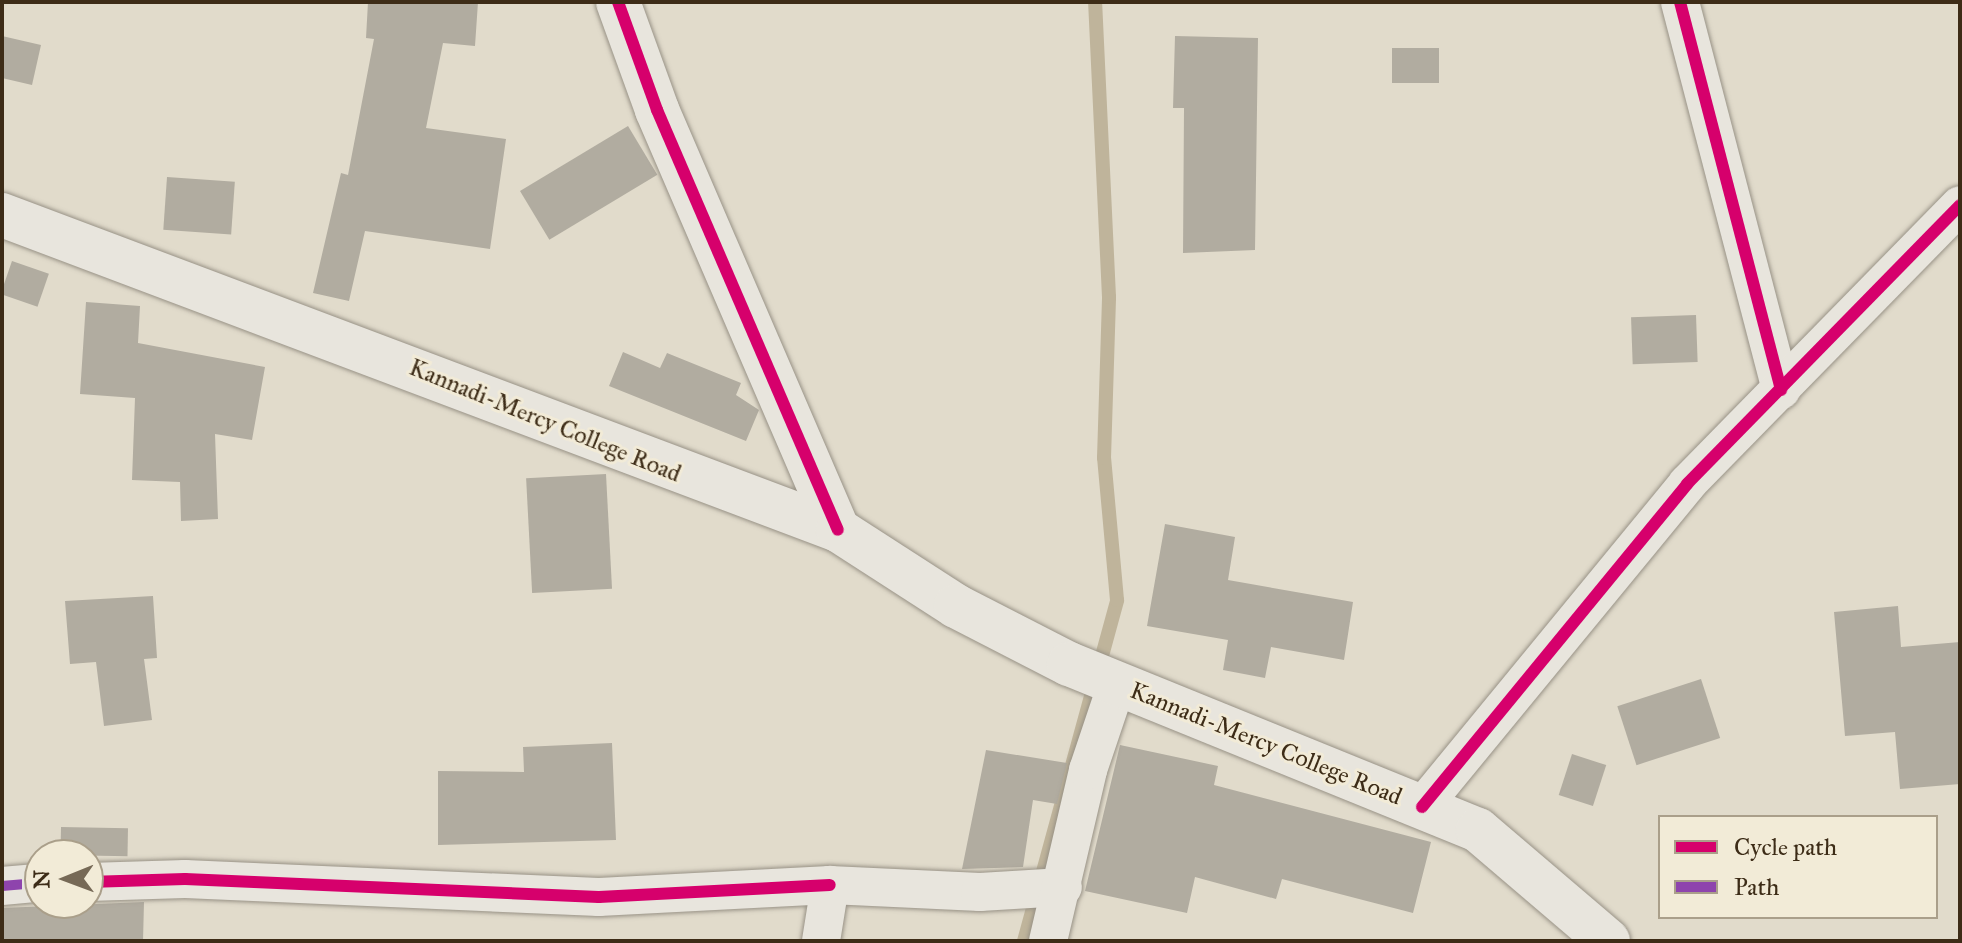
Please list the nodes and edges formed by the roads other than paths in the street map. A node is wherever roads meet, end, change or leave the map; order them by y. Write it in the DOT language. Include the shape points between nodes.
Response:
graph roads {
  1 [pos="618,2"];
  2 [pos="1680,2"];
  3 [pos="1960,205"];
  4 [pos="2,215"];
  5 [pos="1781,390"];
  6 [pos="838,530"];
  7 [pos="1117,684"];
  8 [pos="1422,807"];
  9 [pos="104,882"];
  10 [pos="24,884"];
  11 [pos="830,885"];
  12 [pos="2,886"];
  13 [pos="1063,887"];
  14 [pos="821,941"];
  15 [pos="1048,941"];
  16 [pos="1608,941"];
  1 -- 6 [label="main road" via="657,110"];
  2 -- 5 [label="street"];
  3 -- 5 [label="street"];
  4 -- 6 [label="main road, Kannadi-Mercy College Road"];
  5 -- 8 [label="street" via="1677,496"];
  6 -- 7 [label="main road, Kannadi-Mercy College Road" via="956,606"];
  7 -- 8 [label="main road, Kannadi-Mercy College Road"];
  7 -- 13 [label="street" via="1088,770"];
  8 -- 16 [label="main road, Kannadi-Mercy College Road" via="1478,830"];
  9 -- 11 [label="street" via="185,879 583,897"];
  10 -- 12 [label="street"];
  11 -- 13 [label="street"];
  11 -- 14 [label="street"];
  13 -- 15 [label="street"];
}
